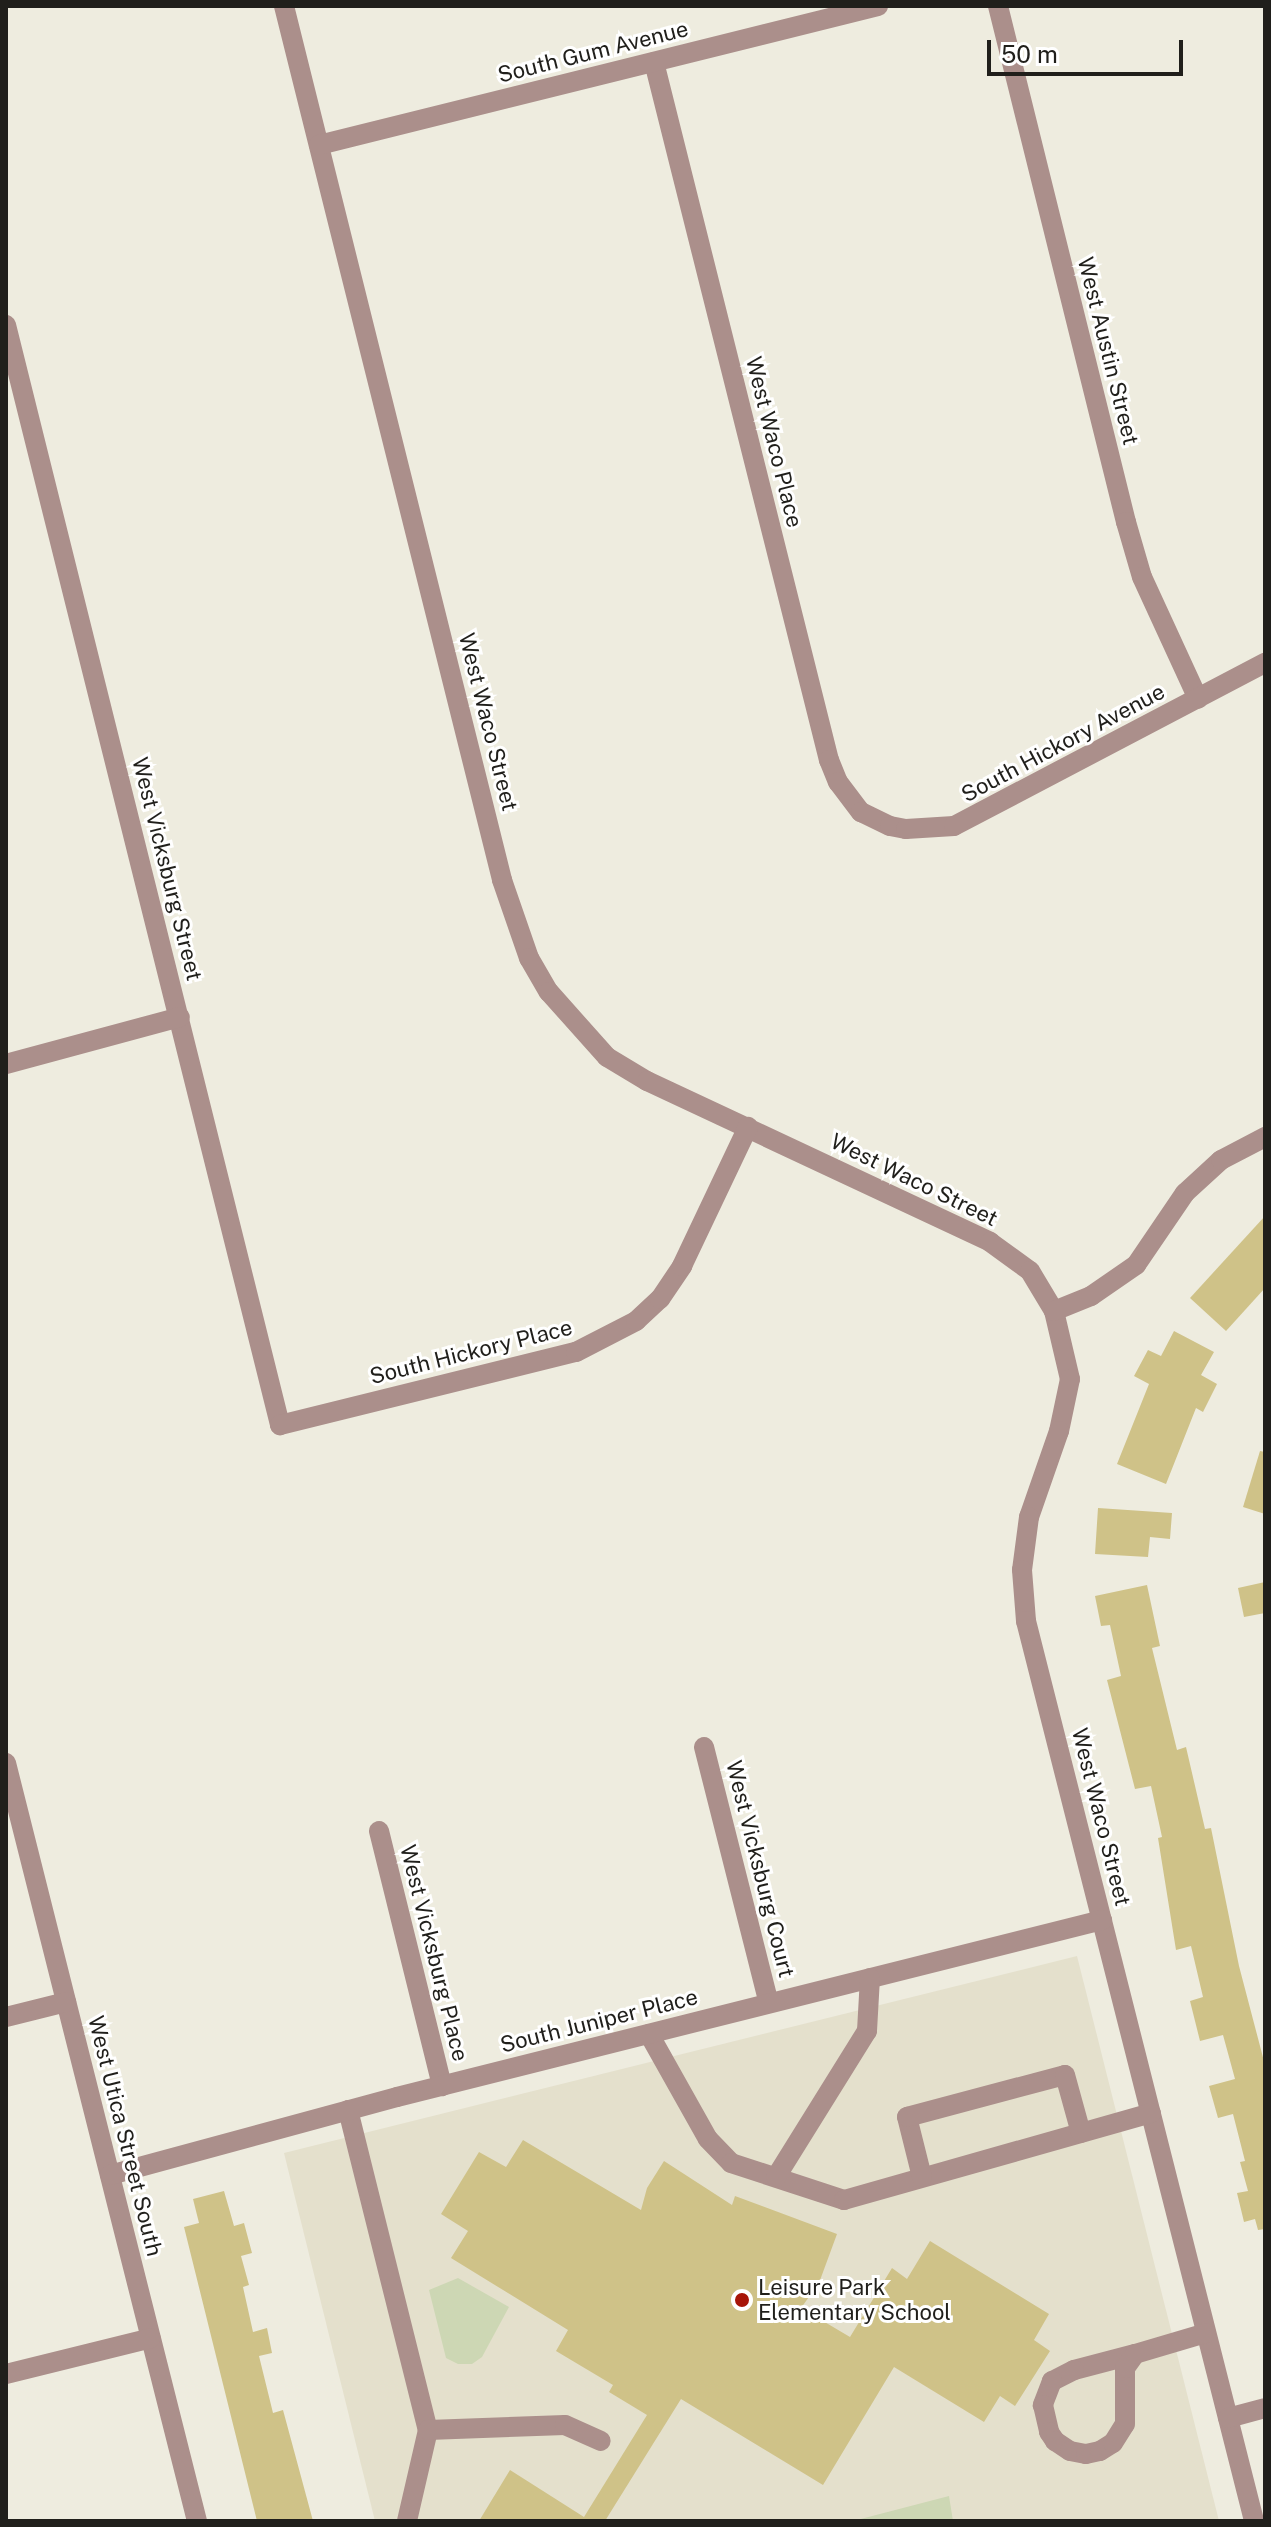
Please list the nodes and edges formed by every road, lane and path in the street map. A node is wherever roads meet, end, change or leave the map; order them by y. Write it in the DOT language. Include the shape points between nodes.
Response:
graph roads {
  1 [pos="284,6"];
  2 [pos="878,6"];
  3 [pos="998,6"];
  4 [pos="654,62"];
  5 [pos="319,145"];
  6 [pos="6,325"];
  7 [pos="1265,663"];
  8 [pos="1198,699"];
  9 [pos="874,820"];
  10 [pos="180,1017"];
  11 [pos="6,1064"];
  12 [pos="748,1127"];
  13 [pos="1265,1137"];
  14 [pos="1054,1311"];
  15 [pos="280,1425"];
  16 [pos="704,1747"];
  17 [pos="6,1763"];
  18 [pos="379,1831"];
  19 [pos="1102,1920"];
  20 [pos="870,1978"];
  21 [pos="66,2002"];
  22 [pos="769,2003"];
  23 [pos="6,2017"];
  24 [pos="649,2034"];
  25 [pos="442,2086"];
  26 [pos="348,2110"];
  27 [pos="1151,2113"];
  28 [pos="1081,2133"];
  29 [pos="110,2175"];
  30 [pos="776,2177"];
  31 [pos="922,2177"];
  32 [pos="1206,2333"];
  33 [pos="151,2338"];
  34 [pos="1135,2354"];
  35 [pos="6,2374"];
  36 [pos="1265,2408"];
  37 [pos="1228,2418"];
  38 [pos="428,2430"];
  39 [pos="601,2441"];
  40 [pos="197,2521"];
  41 [pos="407,2521"];
  42 [pos="1254,2521"];
  1 -- 5 [label="street, West Waco Street"];
  2 -- 4 [label="street, South Gum Avenue"];
  3 -- 8 [label="street, West Austin Street" via="1126,522 1142,577"];
  4 -- 5 [label="street, South Gum Avenue"];
  4 -- 9 [label="street, West Waco Place" via="829,760 848,798"];
  5 -- 12 [label="street, West Waco Street" via="502,880 529,958 549,992 607,1057"];
  6 -- 10 [label="street, West Vicksburg Street"];
  7 -- 8 [label="street, South Hickory Avenue"];
  8 -- 9 [label="street, South Hickory Avenue" via="954,826 906,829"];
  10 -- 11 [label="street"];
  10 -- 15 [label="street, West Vicksburg Street"];
  12 -- 14 [label="street, West Waco Street" via="990,1242 1030,1271"];
  12 -- 15 [label="street, South Hickory Place" via="682,1266 660,1299 636,1321 576,1352"];
  13 -- 14 [label="street" via="1221,1160 1185,1193 1136,1265 1091,1296"];
  14 -- 19 [label="street, West Waco Street" via="1067,1353 1068,1404 1034,1496 1022,1570 1032,1648"];
  16 -- 22 [label="street, West Vicksburg Court"];
  17 -- 21 [label="street, West Utica Street South"];
  18 -- 25 [label="street, West Vicksburg Place"];
  19 -- 20 [label="street, South Juniper Place"];
  19 -- 27 [label="street, West Waco Street"];
  20 -- 22 [label="street, South Juniper Place"];
  20 -- 30 [label="street" via="867,2031"];
  21 -- 23 [label="street"];
  21 -- 29 [label="street, West Utica Street South"];
  22 -- 24 [label="street, South Juniper Place"];
  24 -- 25 [label="street, South Juniper Place"];
  24 -- 30 [label="street" via="708,2139 731,2163"];
  25 -- 26 [label="street, South Juniper Place"];
  26 -- 29 [label="street, South Juniper Place"];
  26 -- 38 [label="street"];
  27 -- 28 [label="street"];
  27 -- 32 [label="street, West Waco Street"];
  28 -- 31 [label="street"];
  28 -- 31 [label="street" via="1065,2075 907,2117"];
  29 -- 33 [label="street, West Utica Street South"];
  30 -- 31 [label="street" via="844,2200"];
  32 -- 34 [label="street"];
  32 -- 37 [label="street, West Waco Street"];
  33 -- 35 [label="street"];
  33 -- 40 [label="street, West Utica Street South"];
  34 -- 34 [label="street" via="1125,2368 1125,2424 1113,2443 1086,2454 1055,2441 1043,2405 1052,2381"];
  36 -- 37 [label="street"];
  37 -- 42 [label="street, West Waco Street"];
  38 -- 39 [label="street" via="565,2425"];
  38 -- 41 [label="street"];
}
